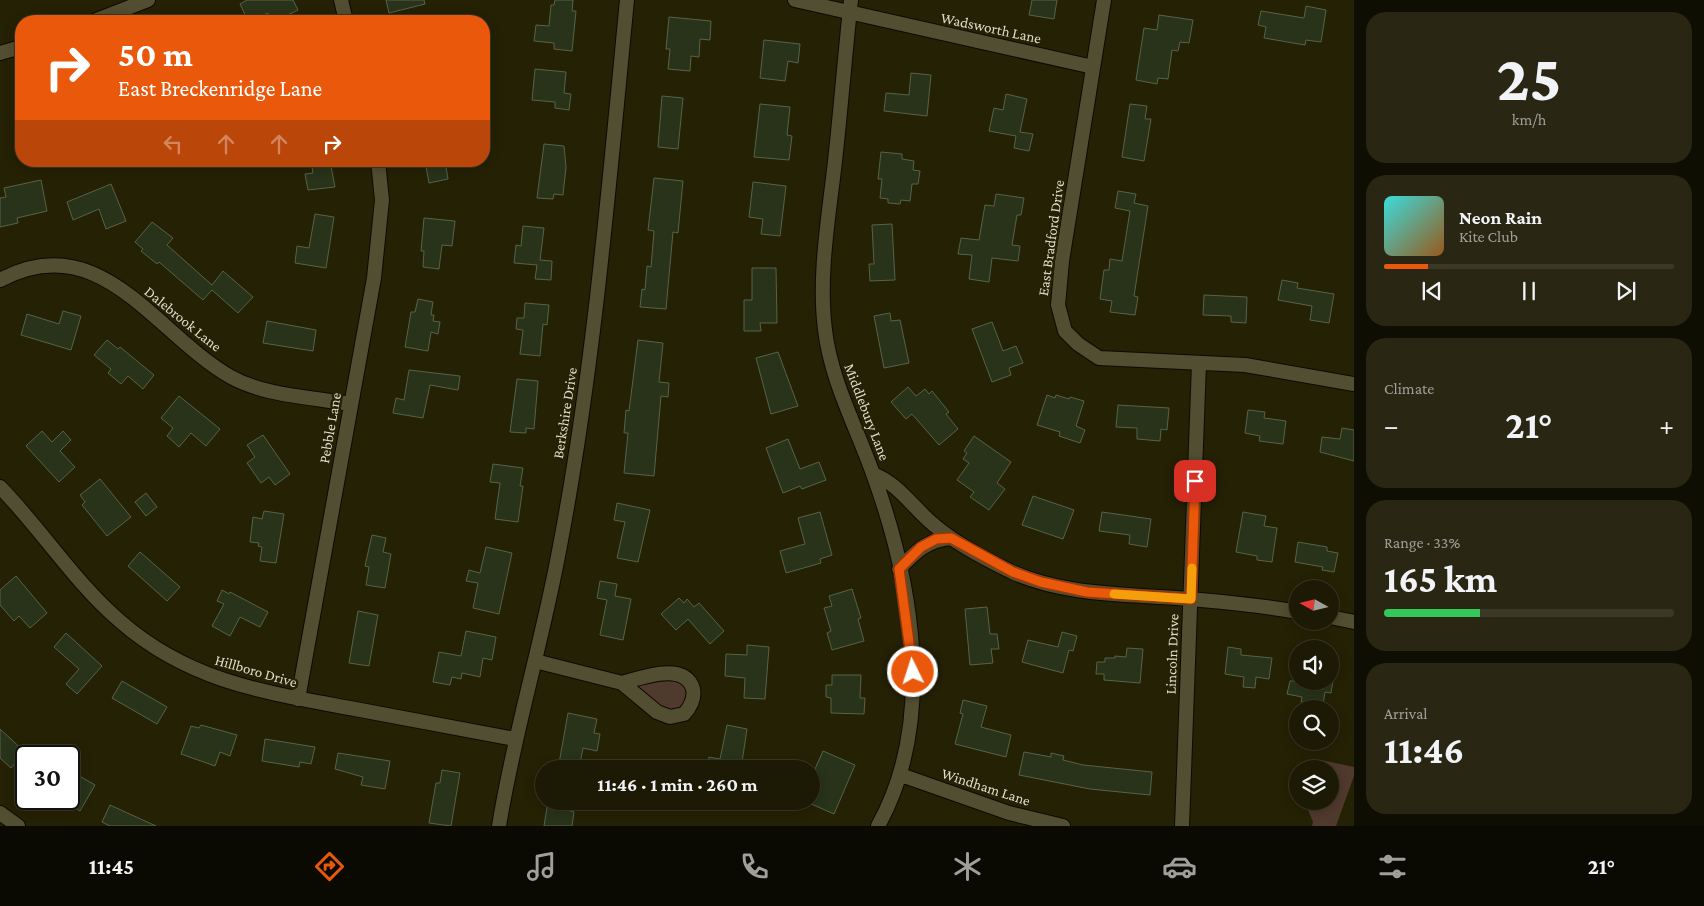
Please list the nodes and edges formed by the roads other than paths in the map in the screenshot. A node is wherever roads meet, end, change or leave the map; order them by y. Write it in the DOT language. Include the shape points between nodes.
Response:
graph roads {
  1 [pos="148,0"];
  2 [pos="341,0"];
  3 [pos="627,0"];
  4 [pos="795,0"];
  5 [pos="1104,0"];
  6 [pos="850,7"];
  7 [pos="109,15"];
  8 [pos="345,15"];
  9 [pos="15,48"];
  10 [pos="0,53"];
  11 [pos="1093,67"];
  12 [pos="379,167"];
  13 [pos="0,280"];
  14 [pos="1199,363"];
  15 [pos="1354,384"];
  16 [pos="350,404"];
  17 [pos="873,474"];
  18 [pos="0,487"];
  19 [pos="951,538"];
  20 [pos="899,569"];
  21 [pos="1191,599"];
  22 [pos="1289,610"];
  23 [pos="1339,620"];
  24 [pos="1354,622"];
  25 [pos="535,661"];
  26 [pos="622,683"];
  27 [pos="298,699"];
  28 [pos="515,739"];
  29 [pos="901,774"];
  30 [pos="0,813"];
  31 [pos="18,826"];
  32 [pos="499,826"];
  33 [pos="878,826"];
  34 [pos="1063,826"];
  35 [pos="1182,826"];
  1 -- 7 [label="street"];
  2 -- 8 [label="street"];
  3 -- 25 [label="street, Berkshire Drive" via="596,310 583,406 559,550"];
  4 -- 6 [label="street, Wadsworth Lane"];
  5 -- 11 [label="street, East Bradford Drive"];
  6 -- 11 [label="street, Wadsworth Lane"];
  6 -- 17 [label="street, Middlebury Lane" via="823,270 823,298 825,330 840,393"];
  9 -- 10 [label="street"];
  11 -- 14 [label="street, East Bradford Drive" via="1062,261 1058,305 1066,330 1078,344 1099,358"];
  12 -- 16 [label="street, Pebble Lane" via="382,200 380,236"];
  13 -- 16 [label="street, Dalebrook Lane" via="24,268 42,264 91,271 118,287 232,377 278,392"];
  14 -- 15 [label="street, East Bradford Drive" via="1245,365"];
  14 -- 21 [label="street, Lincoln Drive"];
  16 -- 27 [label="street, Pebble Lane"];
  17 -- 19 [label="street" via="888,480"];
  17 -- 20 [label="street, Middlebury Lane"];
  18 -- 27 [label="street, Hillboro Drive" via="100,602 153,646 222,681"];
  19 -- 20 [label="street" via="936,539 921,547"];
  19 -- 21 [label="street" via="1013,572 1041,582 1087,592"];
  20 -- 29 [label="street, Middlebury Lane" via="914,686 912,726"];
  21 -- 22 [label="street"];
  21 -- 35 [label="street, Lincoln Drive"];
  23 -- 24 [label="street"];
  25 -- 26 [label="street"];
  25 -- 28 [label="street, Berkshire Drive"];
  26 -- 26 [label="street" via="664,715 677,717 684,714 691,704 692,686 683,676 668,674"];
  27 -- 28 [label="street, Hillboro Drive"];
  28 -- 32 [label="street, Berkshire Drive"];
  29 -- 33 [label="street, Middlebury Lane"];
  29 -- 34 [label="street, Windham Lane" via="1009,813"];
  30 -- 31 [label="street"];
}
